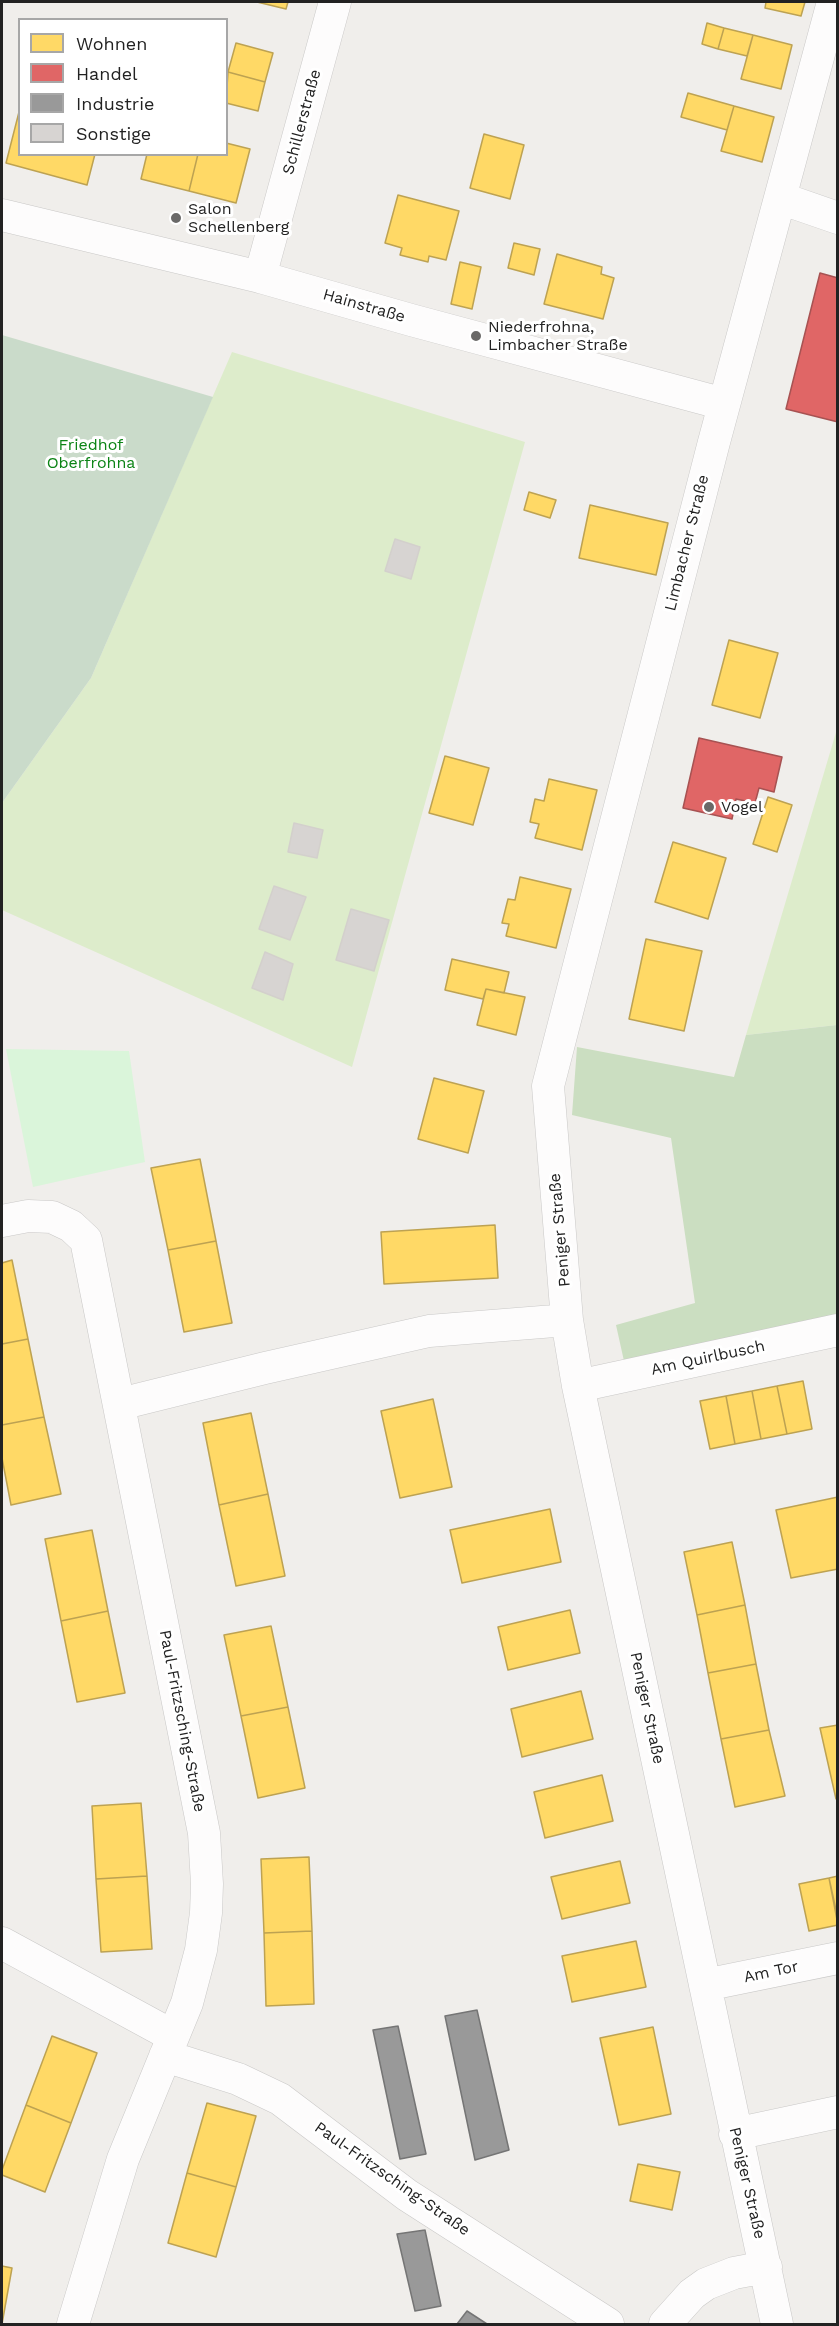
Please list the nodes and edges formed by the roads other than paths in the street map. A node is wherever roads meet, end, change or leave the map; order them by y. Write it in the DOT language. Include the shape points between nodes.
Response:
graph roads {
  1 [pos="335,2"];
  2 [pos="833,2"];
  3 [pos="780,198"];
  4 [pos="2,215"];
  5 [pos="837,218"];
  6 [pos="260,277"];
  7 [pos="724,404"];
  8 [pos="548,1086"];
  9 [pos="2,1221"];
  10 [pos="567,1320"];
  11 [pos="837,1330"];
  12 [pos="578,1386"];
  13 [pos="120,1404"];
  14 [pos="2,1943"];
  15 [pos="837,1958"];
  16 [pos="705,1985"];
  17 [pos="169,2046"];
  18 [pos="837,2112"];
  19 [pos="735,2134"];
  20 [pos="765,2267"];
  21 [pos="73,2325"];
  22 [pos="608,2325"];
  23 [pos="665,2325"];
  24 [pos="777,2325"];
  1 -- 6 [label="street, Schillerstraße"];
  2 -- 3 [label="street, Limbacher Straße"];
  3 -- 5 [label="street"];
  3 -- 7 [label="street, Limbacher Straße"];
  4 -- 6 [label="street, Hainstraße"];
  6 -- 7 [label="street, Hainstraße"];
  7 -- 8 [label="street, Limbacher Straße"];
  8 -- 10 [label="street, Peniger Straße"];
  9 -- 13 [label="street, Paul-Fritzsching-Straße" via="52,1217 71,1226 86,1240"];
  10 -- 12 [label="street, Peniger Straße"];
  10 -- 13 [label="street" via="429,1331"];
  11 -- 12 [label="street, Am Quirlbusch"];
  12 -- 16 [label="street, Peniger Straße"];
  13 -- 17 [label="street, Paul-Fritzsching-Straße" via="204,1833 207,1884 201,1950 188,2003"];
  14 -- 17 [label="street, Paul-Fritzsching-Straße"];
  15 -- 16 [label="street, Am Tor"];
  16 -- 19 [label="street, Peniger Straße"];
  17 -- 21 [label="street, Paul-Fritzsching-Straße" via="123,2159"];
  17 -- 22 [label="street, Paul-Fritzsching-Straße" via="280,2099 407,2195"];
  18 -- 19 [label="street"];
  19 -- 20 [label="street, Peniger Straße"];
  20 -- 23 [label="street" via="706,2284"];
  20 -- 24 [label="street, Peniger Straße"];
}
